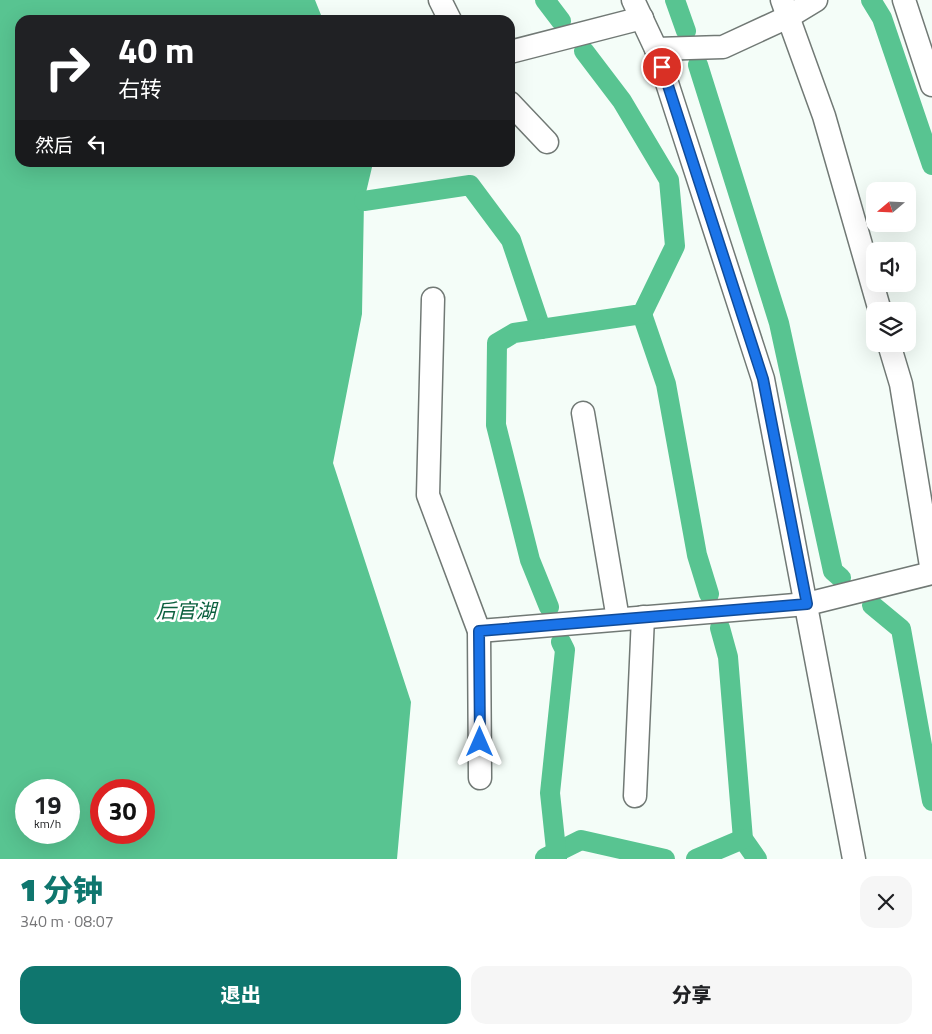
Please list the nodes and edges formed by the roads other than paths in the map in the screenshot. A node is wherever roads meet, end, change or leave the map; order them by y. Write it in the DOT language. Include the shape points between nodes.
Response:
graph roads {
  1 [pos="440,0"];
  2 [pos="816,0"];
  3 [pos="904,0"];
  4 [pos="785,8"];
  5 [pos="637,9"];
  6 [pos="448,15"];
  7 [pos="656,49"];
  8 [pos="515,50"];
  9 [pos="932,86"];
  10 [pos="515,107"];
  11 [pos="547,142"];
  12 [pos="433,299"];
  13 [pos="877,302"];
  14 [pos="892,352"];
  15 [pos="583,413"];
  16 [pos="932,573"];
  17 [pos="807,604"];
  18 [pos="643,617"];
  19 [pos="618,619"];
  20 [pos="479,631"];
  21 [pos="480,778"];
  22 [pos="635,796"];
  23 [pos="854,859"];
  1 -- 6 [label="street"];
  2 -- 4 [label="street"];
  3 -- 9 [label="street"];
  4 -- 7 [label="street" via="723,47"];
  4 -- 13 [label="street" via="824,116"];
  5 -- 7 [label="street"];
  5 -- 8 [label="street"];
  7 -- 17 [label="street" via="763,379"];
  10 -- 11 [label="street"];
  12 -- 20 [label="street" via="428,495"];
  14 -- 16 [label="street" via="901,384"];
  15 -- 19 [label="street"];
  16 -- 17 [label="street"];
  17 -- 18 [label="street"];
  17 -- 23 [label="street"];
  18 -- 19 [label="street"];
  18 -- 22 [label="street"];
  19 -- 20 [label="street"];
  20 -- 21 [label="street"];
}
